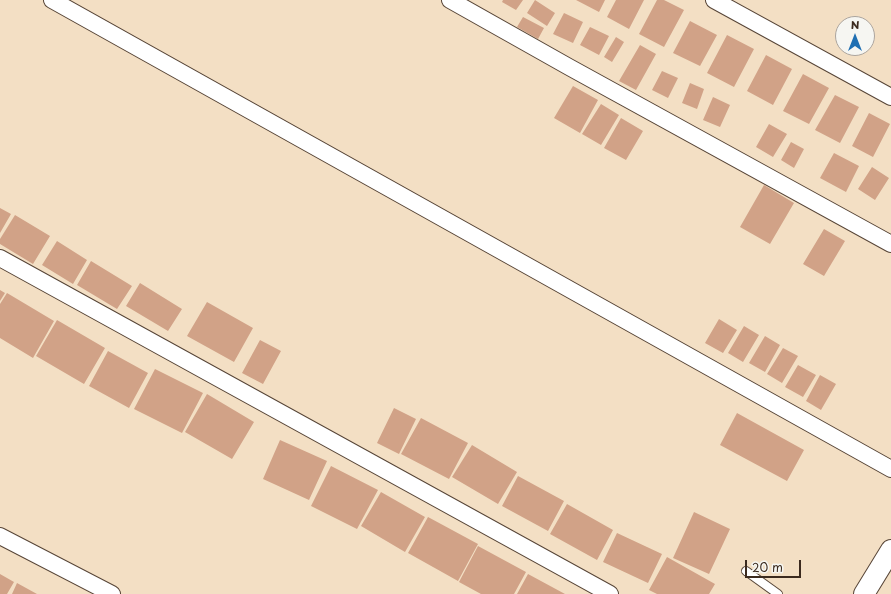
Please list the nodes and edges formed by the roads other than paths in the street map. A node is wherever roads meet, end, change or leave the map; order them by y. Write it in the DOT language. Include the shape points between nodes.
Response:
graph roads {
  1 [pos="52,0"];
  2 [pos="450,0"];
  3 [pos="714,0"];
  4 [pos="891,97"];
  5 [pos="891,244"];
  6 [pos="0,258"];
  7 [pos="891,469"];
  8 [pos="0,536"];
  9 [pos="891,550"];
  10 [pos="746,571"];
  11 [pos="112,594"];
  12 [pos="610,594"];
  13 [pos="778,594"];
  14 [pos="864,594"];
  1 -- 7 [label="street"];
  2 -- 5 [label="street"];
  3 -- 4 [label="street"];
  6 -- 12 [label="street"];
  8 -- 11 [label="street"];
  9 -- 14 [label="street"];
  10 -- 13 [label="lane"];
}
